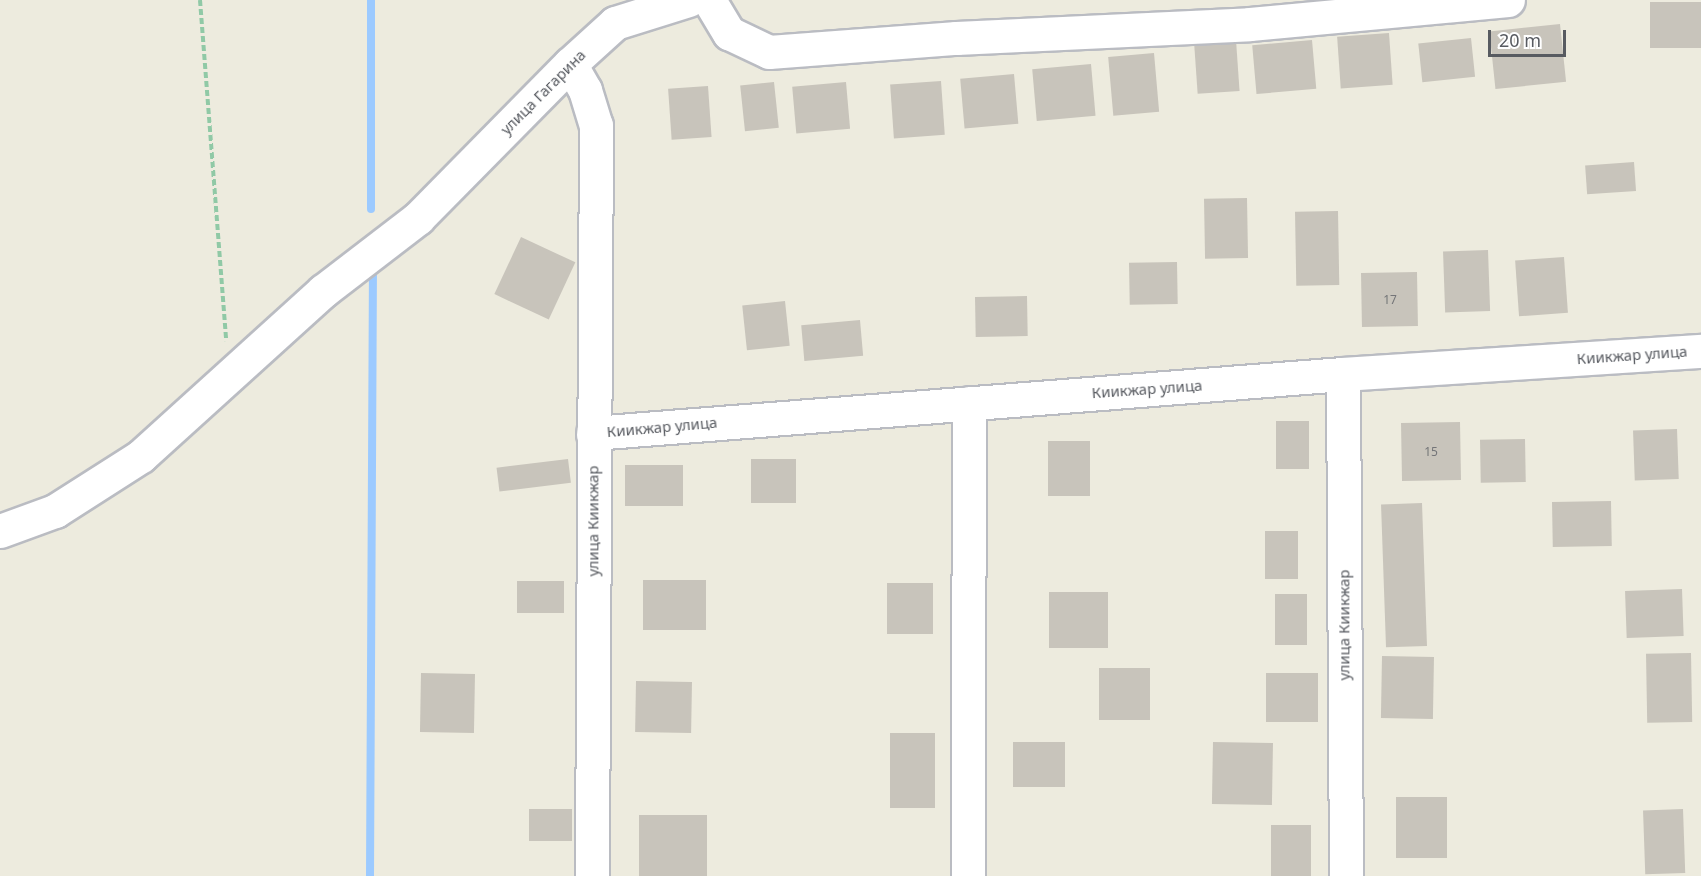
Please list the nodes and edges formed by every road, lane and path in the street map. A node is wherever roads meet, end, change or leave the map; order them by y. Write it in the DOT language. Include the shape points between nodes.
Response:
graph roads {
  1 [pos="200,0"];
  2 [pos="689,0"];
  3 [pos="709,0"];
  4 [pos="1508,0"];
  5 [pos="570,64"];
  6 [pos="1701,351"];
  7 [pos="1343,374"];
  8 [pos="228,377"];
  9 [pos="969,403"];
  10 [pos="593,433"];
  11 [pos="0,531"];
  12 [pos="592,876"];
  13 [pos="968,876"];
  14 [pos="1346,876"];
  1 -- 8 [label="path"];
  2 -- 5 [label="street, улица Гагарина" via="615,23"];
  3 -- 4 [label="street" via="729,33 769,52 956,38 1250,24"];
  5 -- 8 [label="street, улица Гагарина" via="418,218 323,291"];
  5 -- 10 [label="street, улица Киикжар" via="585,90 596,125"];
  6 -- 7 [label="street, Киикжар улица"];
  7 -- 9 [label="street, Киикжар улица"];
  7 -- 14 [label="street, улица Киикжар"];
  8 -- 11 [label="street, улица Гагарина" via="141,456 55,511"];
  9 -- 10 [label="street, Киикжар улица"];
  9 -- 13 [label="street"];
  10 -- 12 [label="street, улица Киикжар"];
}
